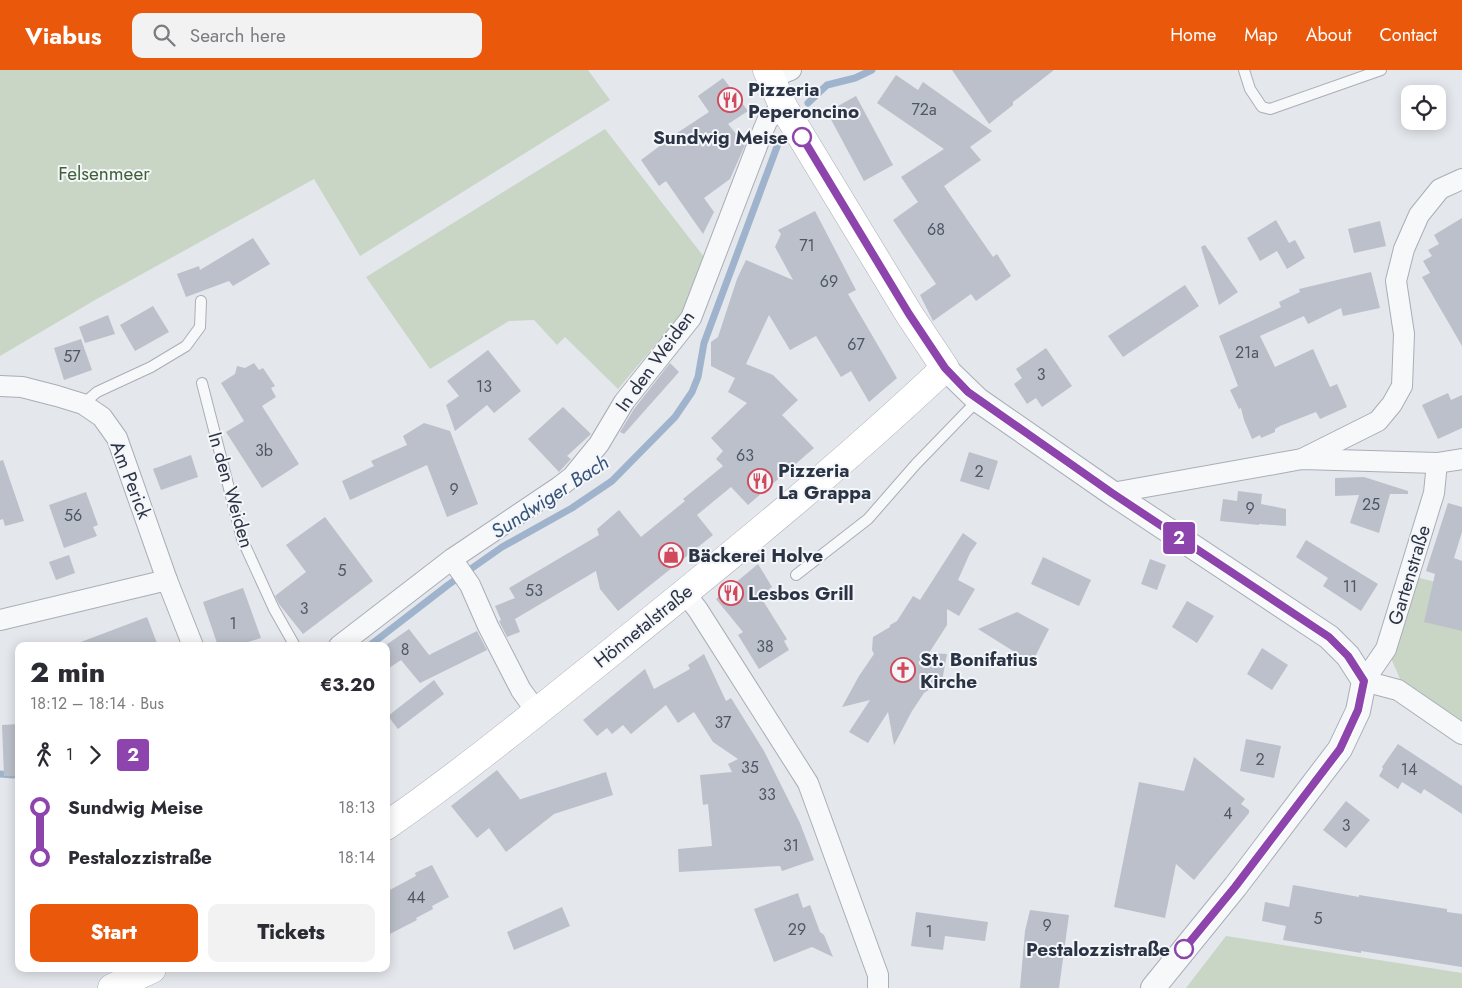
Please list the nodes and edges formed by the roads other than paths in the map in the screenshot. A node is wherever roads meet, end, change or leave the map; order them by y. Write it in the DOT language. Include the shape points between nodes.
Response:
graph roads {
  1 [pos="1244,70"];
  2 [pos="1380,70"];
  3 [pos="776,73"];
  4 [pos="784,108"];
  5 [pos="1462,179"];
  6 [pos="201,301"];
  7 [pos="945,368"];
  8 [pos="202,383"];
  9 [pos="0,386"];
  10 [pos="978,400"];
  11 [pos="83,404"];
  12 [pos="1302,459"];
  13 [pos="1462,459"];
  14 [pos="1437,463"];
  15 [pos="1112,493"];
  16 [pos="454,562"];
  17 [pos="796,575"];
  18 [pos="168,580"];
  19 [pos="685,593"];
  20 [pos="0,620"];
  21 [pos="192,642"];
  22 [pos="294,642"];
  23 [pos="344,642"];
  24 [pos="1364,681"];
  25 [pos="537,712"];
  26 [pos="1462,734"];
  27 [pos="390,823"];
  28 [pos="146,972"];
  29 [pos="112,988"];
  30 [pos="878,988"];
  31 [pos="1153,988"];
  1 -- 2 [label="lane" via="1250,89 1262,107 1270,109"];
  3 -- 4 [label="main road"];
  4 -- 7 [label="main road"];
  4 -- 16 [label="street, In den Weiden" via="768,120 762,132 691,318 624,402 599,444 572,477"];
  5 -- 12 [label="street" via="1440,189 1419,215 1404,249 1396,281 1404,334 1402,386 1392,404 1378,421"];
  6 -- 11 [label="lane" via="200,327 186,346 151,367 97,392"];
  7 -- 10 [label="street"];
  7 -- 19 [label="main road, Hönnetalstraße" via="807,493"];
  8 -- 22 [label="lane, In den Weiden" via="242,539 274,609"];
  9 -- 11 [label="street, Am Perick" via="22,387"];
  10 -- 15 [label="street"];
  10 -- 17 [label="lane" via="868,519"];
  11 -- 18 [label="street, Am Perick" via="102,417 117,438"];
  12 -- 14 [label="street"];
  12 -- 15 [label="street"];
  13 -- 14 [label="street"];
  14 -- 24 [label="street, Gartenstraße" via="1434,494 1386,649"];
  15 -- 24 [label="street" via="1329,637 1348,656"];
  16 -- 23 [label="street, In den Weiden"];
  16 -- 25 [label="street" via="470,585 521,690"];
  18 -- 20 [label="street"];
  18 -- 21 [label="street, Am Perick"];
  19 -- 25 [label="main road, Hönnetalstraße"];
  19 -- 30 [label="street" via="808,783 878,974"];
  24 -- 26 [label="street" via="1398,690"];
  24 -- 31 [label="street" via="1358,710 1340,749"];
  25 -- 27 [label="main road, Hönnetalstraße"];
  28 -- 29 [label="main road"];
}
